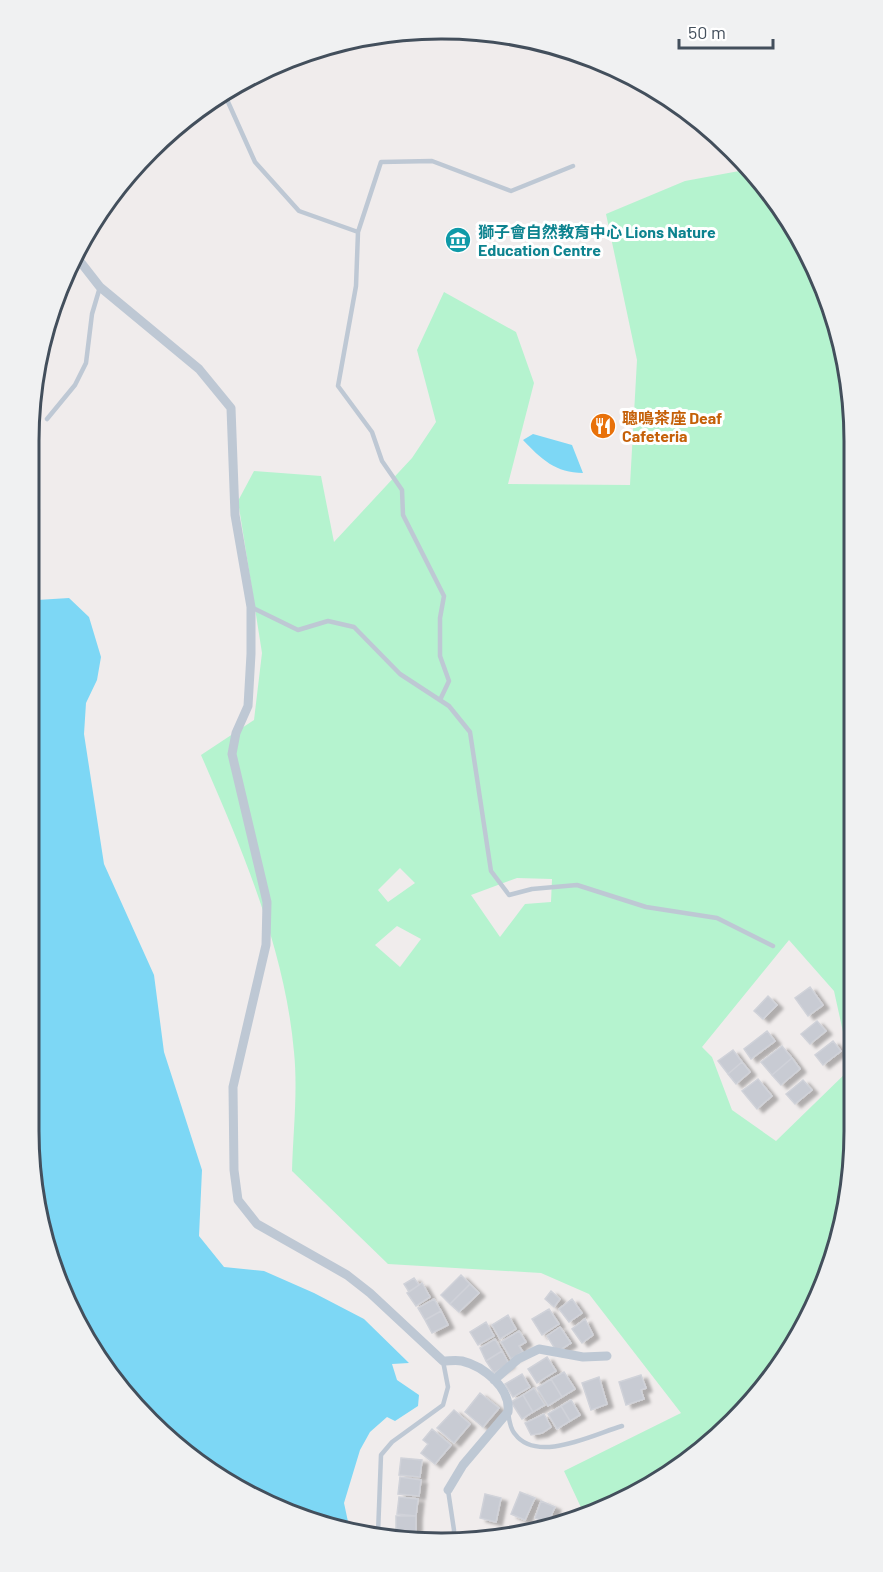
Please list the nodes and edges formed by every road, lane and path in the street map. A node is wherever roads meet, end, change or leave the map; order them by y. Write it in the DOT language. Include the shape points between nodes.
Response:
graph roads {
  1 [pos="228,101"];
  2 [pos="573,166"];
  3 [pos="358,232"];
  4 [pos="81,263"];
  5 [pos="100,287"];
  6 [pos="47,419"];
  7 [pos="250,606"];
  8 [pos="440,700"];
  9 [pos="773,946"];
  10 [pos="608,1356"];
  11 [pos="443,1361"];
  12 [pos="494,1380"];
  13 [pos="508,1412"];
  14 [pos="622,1426"];
  15 [pos="448,1490"];
  16 [pos="378,1528"];
  17 [pos="454,1533"];
  1 -- 3 [label="lane" via="255,162 299,211"];
  2 -- 3 [label="lane" via="512,190 432,161 381,162"];
  3 -- 8 [label="lane" via="356,286 338,386 372,432 382,461 402,490 403,515 444,596 440,656 449,681"];
  4 -- 5 [label="street"];
  5 -- 6 [label="lane" via="86,363 75,385"];
  5 -- 7 [label="street" via="199,369 231,408 235,515"];
  7 -- 8 [label="lane" via="298,630 328,621 354,627 400,674"];
  7 -- 11 [label="street" via="251,688 232,754 267,902 266,945 233,1087 238,1200 257,1224 347,1275 370,1293"];
  8 -- 9 [label="lane" via="470,732 491,871 509,896 532,889 577,885 646,907 717,918"];
  10 -- 12 [label="street" via="583,1357 539,1349 518,1359"];
  11 -- 12 [label="street" via="461,1361"];
  11 -- 16 [label="lane" via="447,1387 443,1405 392,1442 381,1455"];
  12 -- 13 [label="street" via="507,1396"];
  13 -- 14 [label="lane" via="513,1433 535,1448 550,1448"];
  13 -- 15 [label="street" via="463,1465"];
  15 -- 17 [label="lane"];
}
